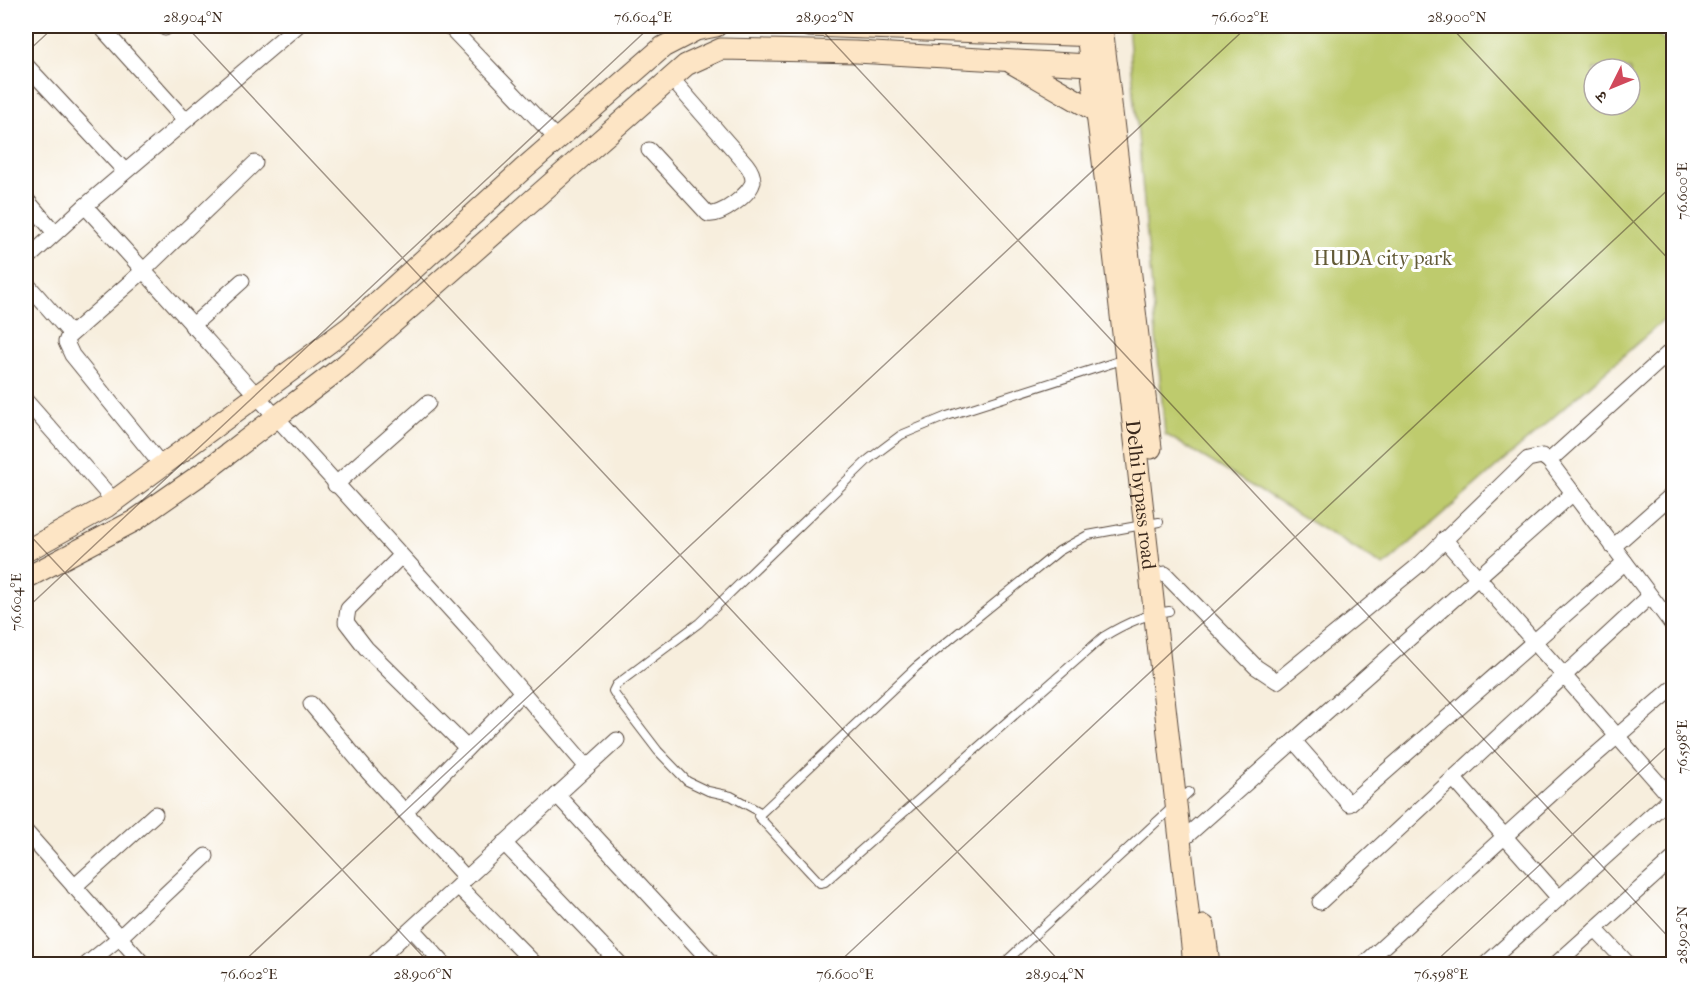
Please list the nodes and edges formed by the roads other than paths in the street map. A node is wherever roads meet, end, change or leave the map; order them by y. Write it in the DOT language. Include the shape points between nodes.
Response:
graph roads {
  1 [pos="100,26"];
  2 [pos="297,26"];
  3 [pos="449,26"];
  4 [pos="716,26"];
  5 [pos="809,26"];
  6 [pos="936,28"];
  7 [pos="989,29"];
  8 [pos="1095,31"];
  9 [pos="1006,60"];
  10 [pos="1099,65"];
  11 [pos="26,66"];
  12 [pos="672,78"];
  13 [pos="1097,112"];
  14 [pos="184,119"];
  15 [pos="557,139"];
  16 [pos="649,150"];
  17 [pos="255,163"];
  18 [pos="124,170"];
  19 [pos="26,200"];
  20 [pos="85,206"];
  21 [pos="55,233"];
  22 [pos="26,260"];
  23 [pos="143,271"];
  24 [pos="242,281"];
  25 [pos="26,283"];
  26 [pos="192,326"];
  27 [pos="71,334"];
  28 [pos="1674,348"];
  29 [pos="1133,356"];
  30 [pos="256,397"];
  31 [pos="26,401"];
  32 [pos="428,403"];
  33 [pos="276,418"];
  34 [pos="1549,461"];
  35 [pos="163,467"];
  36 [pos="335,485"];
  37 [pos="1573,493"];
  38 [pos="1674,493"];
  39 [pos="114,501"];
  40 [pos="1152,523"];
  41 [pos="1444,539"];
  42 [pos="1613,547"];
  43 [pos="26,551"];
  44 [pos="401,556"];
  45 [pos="1625,562"];
  46 [pos="1165,574"];
  47 [pos="26,578"];
  48 [pos="1478,578"];
  49 [pos="1650,596"];
  50 [pos="1162,612"];
  51 [pos="1672,622"];
  52 [pos="1533,643"];
  53 [pos="1563,676"];
  54 [pos="1674,687"];
  55 [pos="522,692"];
  56 [pos="311,704"];
  57 [pos="1615,737"];
  58 [pos="617,740"];
  59 [pos="1294,741"];
  60 [pos="467,748"];
  61 [pos="587,767"];
  62 [pos="1453,778"];
  63 [pos="556,795"];
  64 [pos="1183,797"];
  65 [pos="1672,798"];
  66 [pos="405,812"];
  67 [pos="760,812"];
  68 [pos="155,814"];
  69 [pos="26,832"];
  70 [pos="1187,835"];
  71 [pos="1505,836"];
  72 [pos="504,843"];
  73 [pos="206,856"];
  74 [pos="1674,858"];
  75 [pos="462,882"];
  76 [pos="74,887"];
  77 [pos="1559,898"];
  78 [pos="1320,902"];
  79 [pos="412,929"];
  80 [pos="1595,929"];
  81 [pos="119,938"];
  82 [pos="87,964"];
  83 [pos="143,964"];
  84 [pos="372,964"];
  85 [pos="444,964"];
  86 [pos="535,964"];
  87 [pos="620,964"];
  88 [pos="713,964"];
  89 [pos="1003,964"];
  90 [pos="1194,964"];
  91 [pos="1209,964"];
  92 [pos="1364,964"];
  93 [pos="1486,964"];
  94 [pos="1556,964"];
  95 [pos="1628,964"];
  1 -- 14 [label="street"];
  2 -- 14 [label="street"];
  3 -- 15 [label="street"];
  4 -- 15 [label="main road" via="696,30 663,47"];
  5 -- 6 [label="main road"];
  6 -- 7 [label="main road"];
  7 -- 8 [label="main road"];
  8 -- 10 [label="main road, Delhi bypass road"];
  9 -- 10 [label="main road"];
  9 -- 12 [label="main road" via="721,50 686,65"];
  9 -- 13 [label="main road"];
  10 -- 13 [label="main road, Delhi bypass road"];
  10 -- 29 [label="main road, Delhi bypass road"];
  11 -- 18 [label="street"];
  12 -- 16 [label="street" via="746,164 752,185 717,214 708,214"];
  12 -- 33 [label="main road" via="346,364"];
  13 -- 29 [label="main road, Delhi bypass road"];
  14 -- 18 [label="street"];
  15 -- 30 [label="main road" via="350,327"];
  17 -- 23 [label="street"];
  18 -- 20 [label="street"];
  19 -- 21 [label="street"];
  20 -- 21 [label="street"];
  20 -- 23 [label="street"];
  21 -- 22 [label="street"];
  23 -- 26 [label="street"];
  23 -- 27 [label="street"];
  24 -- 26 [label="street"];
  25 -- 27 [label="street"];
  26 -- 30 [label="street"];
  27 -- 35 [label="street" via="66,345 72,355"];
  28 -- 34 [label="street"];
  29 -- 40 [label="main road, Delhi bypass road"];
  29 -- 67 [label="lane" via="946,416 900,435 869,459 699,623 616,685 616,696 658,751 687,781 731,796"];
  30 -- 33 [label="street"];
  30 -- 35 [label="main road"];
  31 -- 39 [label="street"];
  32 -- 36 [label="street"];
  33 -- 36 [label="street"];
  33 -- 47 [label="main road" via="134,521"];
  34 -- 37 [label="street"];
  34 -- 41 [label="street" via="1542,456 1528,459"];
  35 -- 39 [label="main road"];
  36 -- 44 [label="street"];
  37 -- 42 [label="street"];
  37 -- 48 [label="street"];
  38 -- 42 [label="street"];
  39 -- 43 [label="main road"];
  40 -- 46 [label="main road, Delhi bypass road"];
  40 -- 50 [label="main road, Delhi bypass road"];
  40 -- 67 [label="lane" via="1088,536 1059,551 916,667"];
  41 -- 46 [label="street" via="1419,565 1277,681 1256,667"];
  41 -- 48 [label="street"];
  42 -- 45 [label="street"];
  44 -- 55 [label="street"];
  44 -- 60 [label="street" via="348,609 345,622"];
  45 -- 49 [label="street"];
  45 -- 52 [label="street"];
  46 -- 50 [label="main road, Delhi bypass road"];
  48 -- 52 [label="street"];
  48 -- 59 [label="street"];
  49 -- 51 [label="street"];
  49 -- 53 [label="street"];
  50 -- 64 [label="main road, Delhi bypass road"];
  50 -- 67 [label="lane" via="1122,624 1103,637 825,882 820,883 762,824"];
  52 -- 53 [label="street"];
  52 -- 59 [label="street" via="1349,804"];
  53 -- 57 [label="street"];
  53 -- 62 [label="street"];
  54 -- 57 [label="street"];
  55 -- 60 [label="street"];
  55 -- 61 [label="street"];
  56 -- 66 [label="street"];
  57 -- 65 [label="street"];
  57 -- 71 [label="street"];
  58 -- 61 [label="street"];
  59 -- 70 [label="street"];
  60 -- 66 [label="street"];
  61 -- 63 [label="street"];
  62 -- 71 [label="street"];
  62 -- 78 [label="street"];
  63 -- 72 [label="street"];
  63 -- 88 [label="street"];
  64 -- 70 [label="main road, Delhi bypass road"];
  64 -- 89 [label="lane"];
  65 -- 77 [label="street"];
  66 -- 75 [label="street"];
  68 -- 76 [label="street"];
  69 -- 76 [label="street"];
  70 -- 90 [label="main road, Delhi bypass road"];
  70 -- 91 [label="main road, Delhi bypass road"];
  71 -- 77 [label="street"];
  71 -- 92 [label="street"];
  72 -- 75 [label="street"];
  72 -- 87 [label="street"];
  73 -- 81 [label="street"];
  74 -- 80 [label="street"];
  75 -- 79 [label="street"];
  75 -- 86 [label="street"];
  76 -- 81 [label="street"];
  77 -- 93 [label="street"];
  79 -- 84 [label="street"];
  79 -- 85 [label="street"];
  80 -- 94 [label="street"];
  80 -- 95 [label="street"];
  81 -- 82 [label="street"];
  81 -- 83 [label="street"];
}
